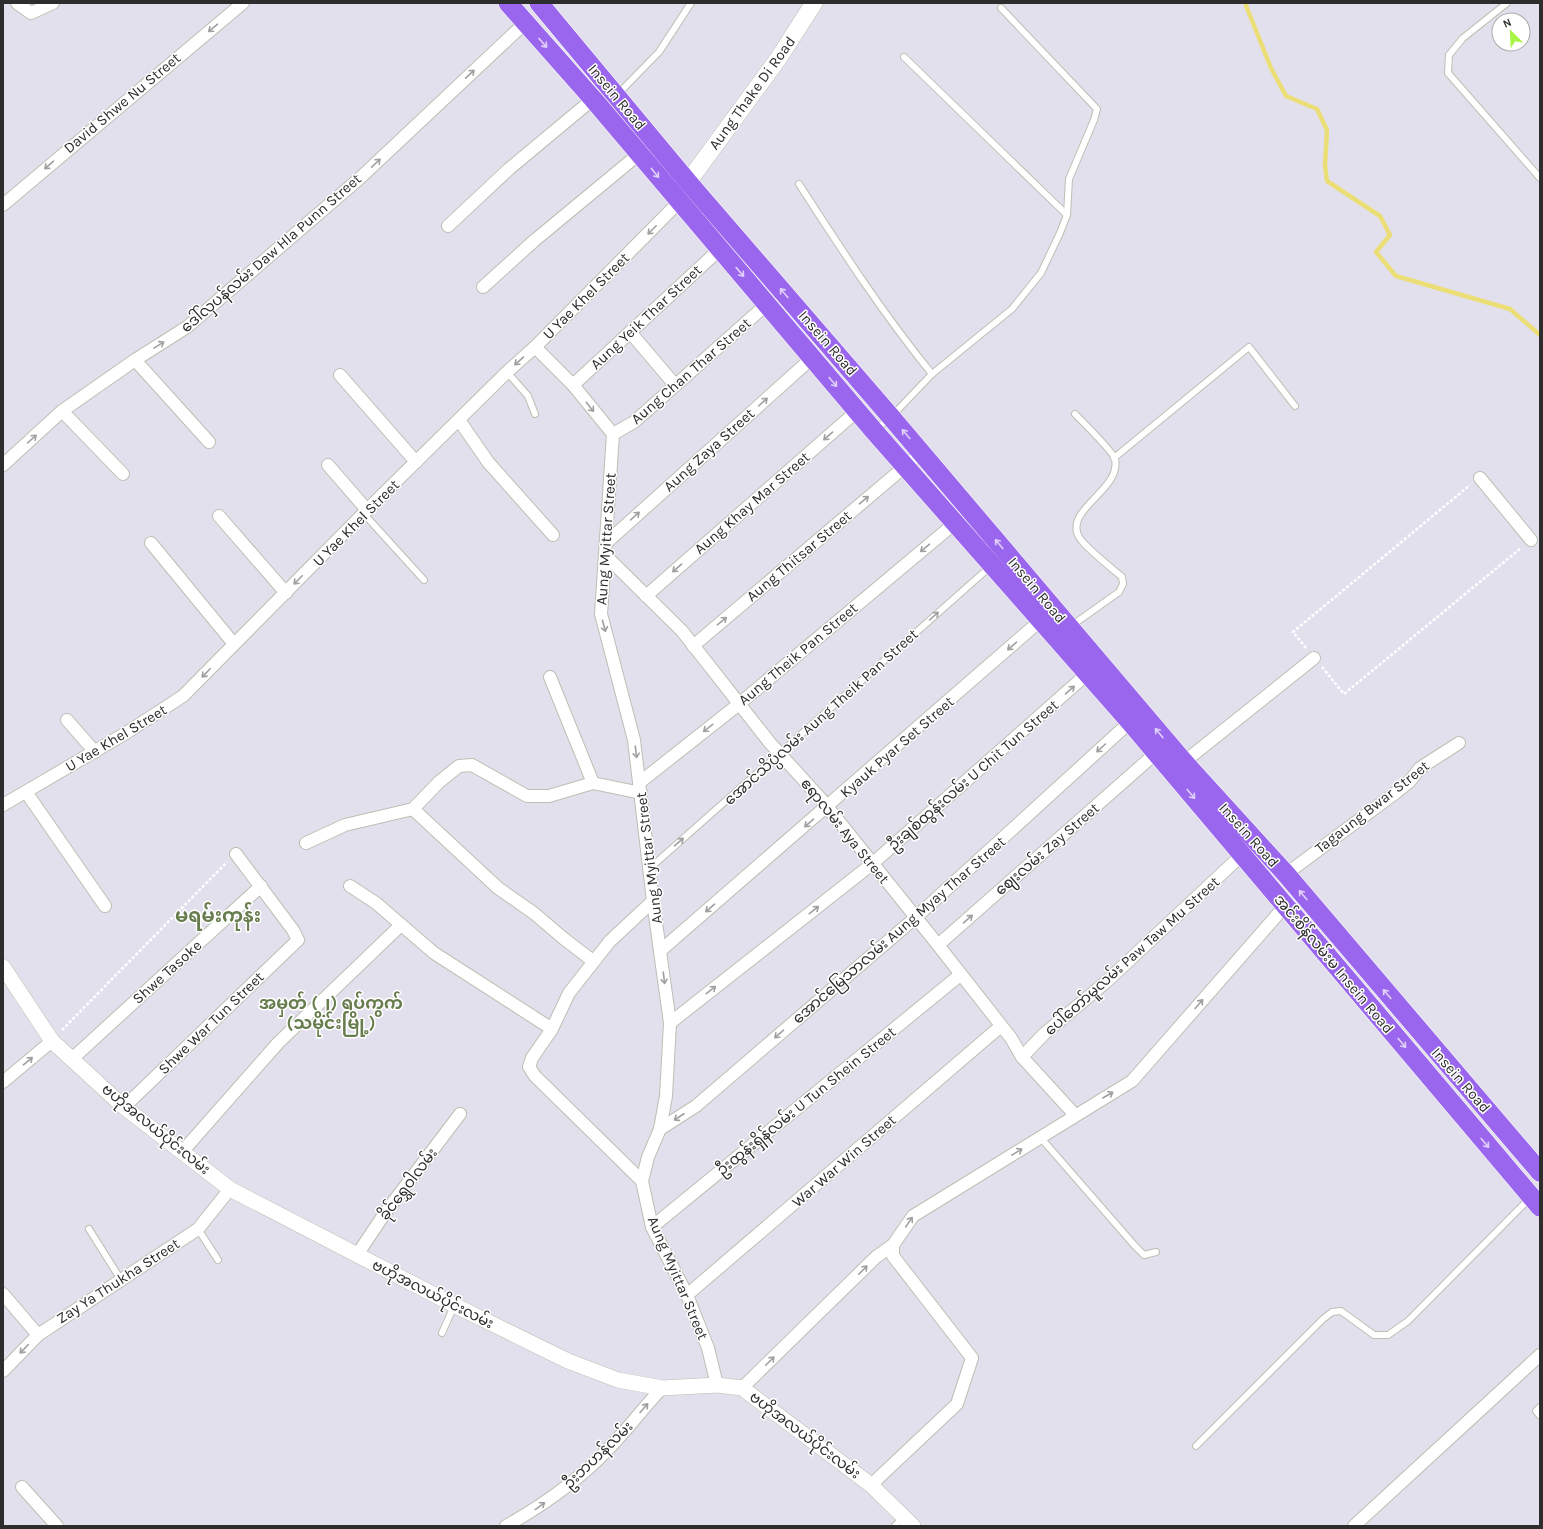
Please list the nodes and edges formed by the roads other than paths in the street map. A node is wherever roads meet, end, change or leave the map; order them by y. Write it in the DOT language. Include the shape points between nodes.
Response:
graph roads {
  1 [pos="17,3"];
  2 [pos="52,3"];
  3 [pos="243,3"];
  4 [pos="508,3"];
  5 [pos="539,3"];
  6 [pos="691,3"];
  7 [pos="814,3"];
  8 [pos="1507,3"];
  9 [pos="1001,8"];
  10 [pos="525,23"];
  11 [pos="904,57"];
  12 [pos="616,96"];
  13 [pos="593,100"];
  14 [pos="639,154"];
  15 [pos="1540,178"];
  16 [pos="688,182"];
  17 [pos="799,184"];
  18 [pos="679,202"];
  19 [pos="3,205"];
  20 [pos="1067,215"];
  21 [pos="448,226"];
  22 [pos="720,249"];
  23 [pos="483,287"];
  24 [pos="767,304"];
  25 [pos="630,332"];
  26 [pos="535,347"];
  27 [pos="812,358"];
  28 [pos="135,360"];
  29 [pos="507,372"];
  30 [pos="932,374"];
  31 [pos="340,375"];
  32 [pos="573,386"];
  33 [pos="675,386"];
  34 [pos="1295,406"];
  35 [pos="62,411"];
  36 [pos="857,411"];
  37 [pos="535,414"];
  38 [pos="1074,414"];
  39 [pos="891,416"];
  40 [pos="459,420"];
  41 [pos="874,431"];
  42 [pos="613,434"];
  43 [pos="209,442"];
  44 [pos="922,452"];
  45 [pos="1114,458"];
  46 [pos="416,462"];
  47 [pos="3,465"];
  48 [pos="328,465"];
  49 [pos="905,465"];
  50 [pos="123,474"];
  51 [pos="1480,478"];
  52 [pos="365,512"];
  53 [pos="219,516"];
  54 [pos="955,523"];
  55 [pos="553,536"];
  56 [pos="1531,540"];
  57 [pos="606,542"];
  58 [pos="150,543"];
  59 [pos="605,555"];
  60 [pos="992,565"];
  61 [pos="424,580"];
  62 [pos="286,593"];
  63 [pos="646,596"];
  64 [pos="1041,620"];
  65 [pos="1069,628"];
  66 [pos="234,644"];
  67 [pos="693,646"];
  68 [pos="1314,658"];
  69 [pos="1088,674"];
  70 [pos="550,677"];
  71 [pos="739,704"];
  72 [pos="68,720"];
  73 [pos="1130,722"];
  74 [pos="1460,743"];
  75 [pos="95,752"];
  76 [pos="1156,753"];
  77 [pos="780,754"];
  78 [pos="1178,767"];
  79 [pos="594,783"];
  80 [pos="640,788"];
  81 [pos="26,792"];
  82 [pos="3,805"];
  83 [pos="828,807"];
  84 [pos="413,809"];
  85 [pos="1255,842"];
  86 [pos="306,843"];
  87 [pos="236,854"];
  88 [pos="1242,855"];
  89 [pos="872,864"];
  90 [pos="650,868"];
  91 [pos="1286,874"];
  92 [pos="261,886"];
  93 [pos="350,886"];
  94 [pos="653,901"];
  95 [pos="105,906"];
  96 [pos="1285,906"];
  97 [pos="915,918"];
  98 [pos="401,925"];
  99 [pos="938,945"];
  100 [pos="660,951"];
  101 [pos="593,961"];
  102 [pos="3,967"];
  103 [pos="960,975"];
  104 [pos="670,1023"];
  105 [pos="1001,1026"];
  106 [pos="552,1029"];
  107 [pos="52,1040"];
  108 [pos="1022,1057"];
  109 [pos="72,1058"];
  110 [pos="3,1082"];
  111 [pos="124,1107"];
  112 [pos="460,1114"];
  113 [pos="1075,1115"];
  114 [pos="660,1129"];
  115 [pos="1040,1138"];
  116 [pos="182,1152"];
  117 [pos="1540,1172"];
  118 [pos="642,1181"];
  119 [pos="230,1189"];
  120 [pos="1537,1203"];
  121 [pos="652,1227"];
  122 [pos="89,1229"];
  123 [pos="198,1229"];
  124 [pos="893,1251"];
  125 [pos="1156,1252"];
  126 [pos="357,1255"];
  127 [pos="218,1260"];
  128 [pos="121,1280"];
  129 [pos="3,1294"];
  130 [pos="687,1295"];
  131 [pos="454,1305"];
  132 [pos="442,1333"];
  133 [pos="38,1334"];
  134 [pos="1540,1355"];
  135 [pos="3,1371"];
  136 [pos="716,1385"];
  137 [pos="662,1388"];
  138 [pos="742,1388"];
  139 [pos="1540,1407"];
  140 [pos="1540,1416"];
  141 [pos="1196,1446"];
  142 [pos="871,1485"];
  143 [pos="22,1487"];
  144 [pos="904,1523"];
  145 [pos="56,1526"];
  146 [pos="506,1526"];
  147 [pos="1354,1526"];
  1 -- 2 [label="street" via="31,12"];
  3 -- 19 [label="street, David Shwe Nu Street, one-way"];
  4 -- 10 [label="main road, Insein Road"];
  5 -- 12 [label="main road, Insein Road"];
  6 -- 12 [label="lane" via="659,52"];
  7 -- 16 [label="main road, Aung Thake Di Road" via="778,59"];
  8 -- 15 [label="lane" via="1463,38 1449,55 1448,73"];
  9 -- 20 [label="lane" via="1097,109 1069,179"];
  10 -- 13 [label="main road, Insein Road, one-way"];
  28 -- 10 [label="street, ဒေါ်လှပန်လမ်း Daw Hla Punn Street, one-way" via="187,327 360,178"];
  11 -- 20 [label="lane"];
  12 -- 16 [label="main road, Insein Road"];
  13 -- 14 [label="main road, Insein Road"];
  13 -- 21 [label="street" via="510,168"];
  14 -- 18 [label="main road, Insein Road, one-way"];
  14 -- 23 [label="street" via="535,240"];
  16 -- 18 [label="street"];
  39 -- 16 [label="main road, Insein Road, one-way"];
  17 -- 30 [label="lane" via="858,276"];
  18 -- 22 [label="main road, Insein Road"];
  18 -- 26 [label="street, U Yae Khel Street, one-way"];
  20 -- 30 [label="lane" via="1041,272 1012,309"];
  22 -- 24 [label="main road, Insein Road, one-way"];
  22 -- 25 [label="street, Aung Yeik Thar Street"];
  24 -- 27 [label="main road, Insein Road"];
  24 -- 33 [label="street, Aung Chan Thar Street"];
  25 -- 32 [label="street, Aung Yeik Thar Street"];
  25 -- 33 [label="street"];
  26 -- 29 [label="street, U Yae Khel Street, one-way"];
  26 -- 32 [label="street"];
  27 -- 36 [label="main road, Insein Road, one-way"];
  57 -- 27 [label="street, Aung Zaya Street, one-way"];
  28 -- 35 [label="street, ဒေါ်လှပန်လမ်း Daw Hla Punn Street"];
  28 -- 43 [label="street"];
  29 -- 37 [label="lane" via="528,396"];
  29 -- 40 [label="street, U Yae Khel Street"];
  30 -- 39 [label="lane"];
  31 -- 46 [label="street"];
  32 -- 42 [label="street, one-way"];
  33 -- 42 [label="street, Aung Chan Thar Street" via="634,422"];
  34 -- 45 [label="lane" via="1249,347"];
  47 -- 35 [label="street, ဒေါ်လှပန်လမ်း Daw Hla Punn Street, one-way"];
  35 -- 50 [label="street"];
  36 -- 41 [label="main road, Insein Road"];
  36 -- 63 [label="street, Aung Khay Mar Street, one-way"];
  38 -- 45 [label="lane"];
  39 -- 41 [label="lane"];
  44 -- 39 [label="main road, Insein Road, one-way"];
  40 -- 46 [label="street, U Yae Khel Street"];
  40 -- 55 [label="street" via="488,462"];
  41 -- 49 [label="main road, Insein Road"];
  42 -- 57 [label="street, Aung Myittar Street"];
  44 -- 49 [label="street, Aung Thitsar Street"];
  65 -- 44 [label="main road, Insein Road, one-way"];
  45 -- 65 [label="lane" via="1112,479 1080,514 1076,527 1081,539 1122,577 1122,584 1119,592"];
  46 -- 52 [label="street, U Yae Khel Street"];
  48 -- 52 [label="street"];
  49 -- 54 [label="main road, Insein Road"];
  67 -- 49 [label="street, Aung Thitsar Street, one-way"];
  51 -- 56 [label="street"];
  52 -- 61 [label="lane"];
  52 -- 62 [label="street, U Yae Khel Street, one-way"];
  53 -- 62 [label="street"];
  54 -- 60 [label="main road, Insein Road"];
  54 -- 71 [label="street, Aung Theik Pan Street, one-way"];
  57 -- 59 [label="street, Aung Myittar Street"];
  58 -- 66 [label="street"];
  59 -- 63 [label="street, ဧရာလမ်း Aya Street"];
  59 -- 80 [label="street, Aung Myittar Street, one-way" via="601,614 634,740"];
  60 -- 64 [label="main road, Insein Road"];
  77 -- 60 [label="lane, အောင်သိပ္ပံလမ်း Aung Theik Pan Street, one-way"];
  62 -- 66 [label="street, U Yae Khel Street"];
  63 -- 67 [label="street, ဧရာလမ်း Aya Street"];
  64 -- 69 [label="main road, Insein Road"];
  64 -- 83 [label="street, Kyauk Pyar Set Street, one-way"];
  78 -- 65 [label="main road, Insein Road, one-way"];
  66 -- 75 [label="street, U Yae Khel Street, one-way" via="183,696"];
  67 -- 71 [label="street, ဧရာလမ်း Aya Street"];
  68 -- 78 [label="street"];
  69 -- 73 [label="main road, Insein Road"];
  89 -- 69 [label="street, ဦးချစ်ထွန်းလမ်း U Chit Tun Street, one-way"];
  70 -- 79 [label="street"];
  71 -- 77 [label="street, ဧရာလမ်း Aya Street"];
  71 -- 80 [label="street, Aung Theik Pan Street, one-way"];
  72 -- 75 [label="street"];
  73 -- 76 [label="main road, အင်းစိန်လမ်းမ Insein Road"];
  73 -- 97 [label="street, အောင်မြေသာလမ်း Aung Myay Thar Street, one-way"];
  74 -- 91 [label="street, Tagaung Bwar Street" via="1426,764 1394,794"];
  75 -- 81 [label="street, U Yae Khel Street"];
  76 -- 78 [label="main road, အင်းစိန်လမ်းမ Insein Road"];
  99 -- 76 [label="street, ဈေးလမ်း Zay Street, one-way"];
  77 -- 83 [label="street, ဧရာလမ်း Aya Street"];
  90 -- 77 [label="lane, အောင်သိပ္ပံလမ်း Aung Theik Pan Street, one-way"];
  78 -- 85 [label="main road, Insein Road"];
  78 -- 88 [label="main road, အင်းစိန်လမ်းမ Insein Road, one-way"];
  79 -- 80 [label="street"];
  79 -- 84 [label="street" via="549,796 527,796 472,764 459,766"];
  80 -- 90 [label="street, Aung Myittar Street"];
  81 -- 82 [label="street, U Yae Khel Street"];
  81 -- 95 [label="street"];
  83 -- 89 [label="street, ဧရာလမ်း Aya Street"];
  83 -- 100 [label="street, Kyauk Pyar Set Street, one-way"];
  84 -- 86 [label="street" via="345,825"];
  84 -- 101 [label="street" via="498,888"];
  85 -- 88 [label="street, ပေါ်တော်မူလမ်း Paw Taw Mu Street"];
  85 -- 91 [label="main road, Insein Road"];
  87 -- 92 [label="street"];
  88 -- 96 [label="main road, အင်းစိန်လမ်းမ Insein Road"];
  88 -- 108 [label="street, ပေါ်တော်မူလမ်း Paw Taw Mu Street" via="1106,982 1044,1034"];
  89 -- 97 [label="street, ဧရာလမ်း Aya Street"];
  104 -- 89 [label="street, ဦးချစ်ထွန်းလမ်း U Chit Tun Street, one-way"];
  90 -- 94 [label="street, Aung Myittar Street"];
  117 -- 91 [label="main road, Insein Road, one-way"];
  92 -- 109 [label="street, Shwe Tasoke"];
  92 -- 111 [label="street, Shwe War Tun Street" via="298,940"];
  93 -- 98 [label="street" via="376,903"];
  94 -- 100 [label="street, Aung Myittar Street"];
  94 -- 101 [label="street" via="610,941"];
  113 -- 96 [label="street, one-way" via="1132,1081"];
  96 -- 120 [label="main road, အင်းစိန်လမ်းမ Insein Road, one-way"];
  97 -- 99 [label="street, ဧရာလမ်း Aya Street"];
  97 -- 114 [label="street, အောင်မြေသာလမ်း Aung Myay Thar Street, one-way" via="696,1106"];
  98 -- 106 [label="street" via="434,953"];
  98 -- 116 [label="street" via="278,1043"];
  99 -- 103 [label="street, ဧရာလမ်း Aya Street"];
  100 -- 104 [label="street, Aung Myittar Street, one-way"];
  101 -- 106 [label="street" via="568,993"];
  102 -- 107 [label="street, ဗဟိုအလယ်ပိုင်းလမ်း"];
  103 -- 105 [label="street, ဧရာလမ်း Aya Street"];
  103 -- 121 [label="street, ဦးထွန်းရှိန်လမ်း U Tun Shein Street"];
  104 -- 114 [label="street, Aung Myittar Street" via="666,1096"];
  105 -- 108 [label="street, ဧရာလမ်း Aya Street"];
  105 -- 130 [label="street, War War Win Street"];
  106 -- 118 [label="street" via="532,1058 529,1067 535,1076"];
  107 -- 109 [label="street, ဗဟိုအလယ်ပိုင်းလမ်း"];
  110 -- 107 [label="street, one-way"];
  108 -- 113 [label="street, ဧရာလမ်း Aya Street"];
  109 -- 111 [label="street, ဗဟိုအလယ်ပိုင်းလမ်း"];
  111 -- 116 [label="street, ဗဟိုအလယ်ပိုင်းလမ်း"];
  112 -- 126 [label="street, ခိုင်ရွှေဝါလမ်း" via="385,1213"];
  113 -- 115 [label="street"];
  114 -- 118 [label="street, Aung Myittar Street" via="648,1157"];
  124 -- 115 [label="street, one-way" via="913,1216"];
  115 -- 125 [label="lane" via="1135,1246 1144,1254"];
  116 -- 119 [label="street, ဗဟိုအလယ်ပိုင်းလမ်း"];
  118 -- 121 [label="street, Aung Myittar Street"];
  119 -- 123 [label="street, Zay Ya Thukha Street"];
  119 -- 126 [label="street, ဗဟိုအလယ်ပိုင်းလမ်း"];
  120 -- 141 [label="lane" via="1408,1321 1388,1335 1374,1335 1341,1311 1332,1312"];
  121 -- 130 [label="street, Aung Myittar Street"];
  122 -- 128 [label="lane"];
  123 -- 127 [label="lane"];
  123 -- 128 [label="street, Zay Ya Thukha Street"];
  138 -- 124 [label="street, one-way" via="876,1257"];
  124 -- 142 [label="street" via="972,1358 957,1404"];
  126 -- 131 [label="street, ဗဟိုအလယ်ပိုင်းလမ်း"];
  128 -- 133 [label="street, Zay Ya Thukha Street"];
  129 -- 133 [label="street"];
  130 -- 136 [label="street, Aung Myittar Street" via="708,1348"];
  131 -- 132 [label="lane"];
  131 -- 137 [label="street, ဗဟိုအလယ်ပိုင်းလမ်း" via="568,1361 618,1380"];
  133 -- 135 [label="street, Zay Ya Thukha Street, one-way"];
  134 -- 147 [label="street"];
  136 -- 137 [label="street, ဗဟိုအလယ်ပိုင်းလမ်း"];
  136 -- 138 [label="street, ဗဟိုအလယ်ပိုင်းလမ်း"];
  146 -- 137 [label="street, ဦးဘဟန်လမ်း, one-way" via="530,1513 576,1480 612,1445"];
  138 -- 142 [label="street, ဗဟိုအလယ်ပိုင်းလမ်း"];
  139 -- 140 [label="lane" via="1536,1411"];
  142 -- 144 [label="street, ဗဟိုအလယ်ပိုင်းလမ်း"];
  143 -- 145 [label="street"];
}
